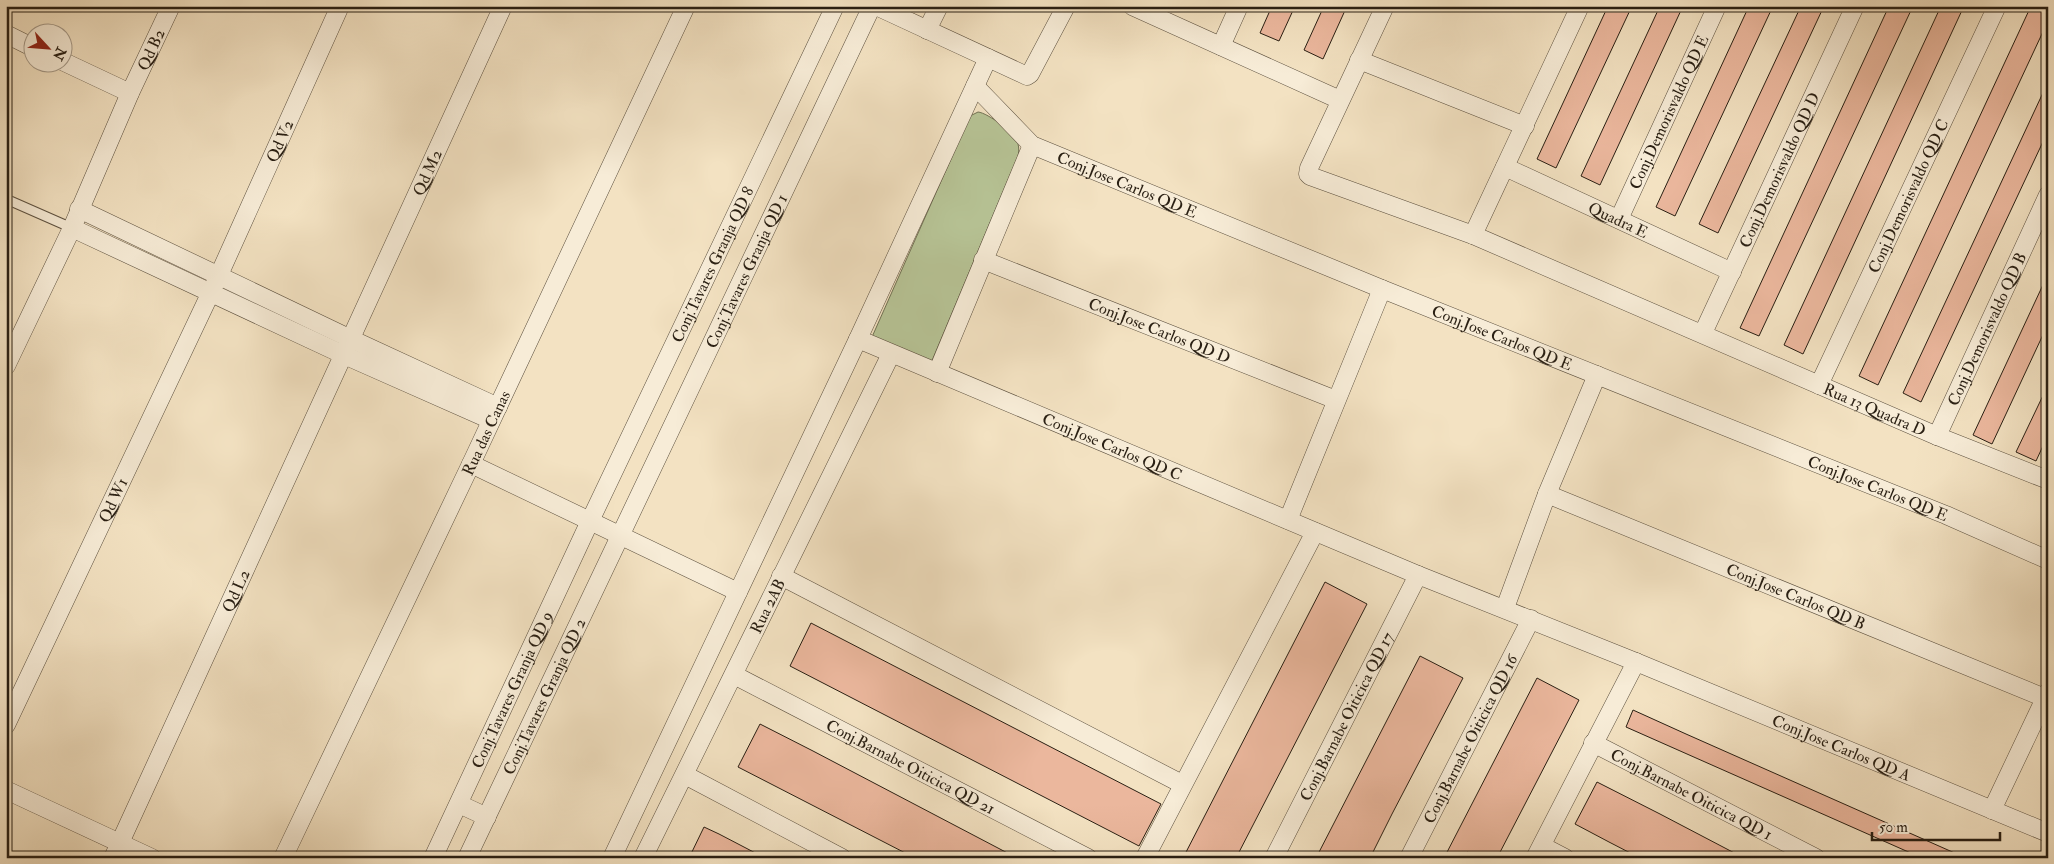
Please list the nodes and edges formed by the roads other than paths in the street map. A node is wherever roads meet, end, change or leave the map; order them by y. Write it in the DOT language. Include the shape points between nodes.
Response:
graph roads {
  1 [pos="171,6"];
  2 [pos="340,6"];
  3 [pos="503,6"];
  4 [pos="686,6"];
  5 [pos="835,6"];
  6 [pos="874,6"];
  7 [pos="939,6"];
  8 [pos="1066,6"];
  9 [pos="1132,6"];
  10 [pos="1239,6"];
  11 [pos="1385,6"];
  12 [pos="1580,6"];
  13 [pos="1717,6"];
  14 [pos="1855,6"];
  15 [pos="1996,6"];
  16 [pos="927,30"];
  17 [pos="6,34"];
  18 [pos="22,42"];
  19 [pos="1221,46"];
  20 [pos="988,58"];
  21 [pos="1359,60"];
  22 [pos="72,66"];
  23 [pos="975,86"];
  24 [pos="130,94"];
  25 [pos="1340,100"];
  26 [pos="1525,126"];
  27 [pos="1032,145"];
  28 [pos="1505,167"];
  29 [pos="2048,195"];
  30 [pos="6,199"];
  31 [pos="79,209"];
  32 [pos="1618,219"];
  33 [pos="72,228"];
  34 [pos="1473,234"];
  35 [pos="983,260"];
  36 [pos="1732,272"];
  37 [pos="219,275"];
  38 [pos="1382,289"];
  39 [pos="209,293"];
  40 [pos="1703,333"];
  41 [pos="858,339"];
  42 [pos="11,342"];
  43 [pos="347,347"];
  44 [pos="891,354"];
  45 [pos="6,366"];
  46 [pos="937,373"];
  47 [pos="1597,375"];
  48 [pos="1819,385"];
  49 [pos="1336,400"];
  50 [pos="494,414"];
  51 [pos="1937,436"];
  52 [pos="471,464"];
  53 [pos="2048,480"];
  54 [pos="1547,494"];
  55 [pos="1288,520"];
  56 [pos="590,521"];
  57 [pos="1315,532"];
  58 [pos="620,536"];
  59 [pos="2048,560"];
  60 [pos="1418,575"];
  61 [pos="781,576"];
  62 [pos="738,592"];
  63 [pos="1505,608"];
  64 [pos="1531,619"];
  65 [pos="1636,662"];
  66 [pos="734,675"];
  67 [pos="2046,694"];
  68 [pos="6,725"];
  69 [pos="1593,743"];
  70 [pos="685,775"];
  71 [pos="1182,784"];
  72 [pos="6,790"];
  73 [pos="459,804"];
  74 [pos="1992,810"];
  75 [pos="487,816"];
  76 [pos="2048,834"];
  77 [pos="116,850"];
  78 [pos="1539,852"];
  79 [pos="152,858"];
  80 [pos="283,858"];
  81 [pos="433,858"];
  82 [pos="467,858"];
  83 [pos="612,858"];
  84 [pos="643,858"];
  85 [pos="842,858"];
  86 [pos="1088,858"];
  87 [pos="1145,858"];
  88 [pos="1274,858"];
  89 [pos="1409,858"];
  90 [pos="1565,858"];
  91 [pos="1816,858"];
  1 -- 24 [label="street, Qd B2"];
  2 -- 37 [label="street, Qd V2"];
  3 -- 43 [label="street, Qd M2"];
  4 -- 50 [label="street, Rua das Canas"];
  5 -- 56 [label="street, Conj.Tavares Granja QD 8"];
  6 -- 16 [label="street"];
  6 -- 58 [label="street, Conj.Tavares Granja QD 1"];
  7 -- 16 [label="street"];
  8 -- 20 [label="street" via="1030,74 1027,76"];
  9 -- 19 [label="street"];
  10 -- 19 [label="street"];
  11 -- 21 [label="street"];
  12 -- 26 [label="street"];
  13 -- 32 [label="street, Conj.Demorisvaldo QD E"];
  14 -- 36 [label="street, Conj.Demorisvaldo QD D"];
  15 -- 48 [label="street, Conj.Demorisvaldo QD C"];
  16 -- 20 [label="street"];
  17 -- 18 [label="street"];
  19 -- 25 [label="street"];
  20 -- 23 [label="street"];
  21 -- 25 [label="street"];
  21 -- 26 [label="street"];
  22 -- 24 [label="street"];
  23 -- 27 [label="street, Conj.Jose Carlos QD E"];
  23 -- 41 [label="street"];
  24 -- 31 [label="street, Qd B2"];
  25 -- 34 [label="street, Rua 13 Quadra D" via="1308,174"];
  26 -- 28 [label="street"];
  27 -- 35 [label="street"];
  27 -- 38 [label="street, Conj.Jose Carlos QD E"];
  28 -- 32 [label="street, Quadra E"];
  28 -- 34 [label="street"];
  29 -- 51 [label="street, Conj.Demorisvaldo QD B"];
  30 -- 33 [label="lane"];
  31 -- 33 [label="street, Qd B2"];
  31 -- 37 [label="street"];
  32 -- 36 [label="street, Quadra E"];
  33 -- 39 [label="street"];
  33 -- 42 [label="street, Qd B2"];
  34 -- 40 [label="street, Rua 13 Quadra D"];
  35 -- 46 [label="street"];
  35 -- 49 [label="street, Conj.Jose Carlos QD D"];
  36 -- 40 [label="street, Conj.Demorisvaldo QD D"];
  37 -- 39 [label="street, Qd W1"];
  37 -- 43 [label="street"];
  38 -- 47 [label="street, Conj.Jose Carlos QD E"];
  38 -- 49 [label="street"];
  39 -- 43 [label="street"];
  39 -- 68 [label="street, Qd W1"];
  40 -- 48 [label="street, Rua 13 Quadra D"];
  41 -- 44 [label="street, Conj.Jose Carlos QD C"];
  41 -- 62 [label="street"];
  42 -- 45 [label="street, Qd B2"];
  43 -- 50 [label="street"];
  43 -- 77 [label="street, Qd L2"];
  44 -- 46 [label="street, Conj.Jose Carlos QD C"];
  44 -- 61 [label="street, Rua 2AB"];
  46 -- 55 [label="street, Conj.Jose Carlos QD C"];
  47 -- 54 [label="street"];
  47 -- 59 [label="street, Conj.Jose Carlos QD E"];
  48 -- 51 [label="street, Rua 13 Quadra D"];
  49 -- 55 [label="street"];
  50 -- 52 [label="street, Rua das Canas"];
  51 -- 53 [label="street, Rua 13 Quadra D"];
  52 -- 56 [label="street"];
  52 -- 80 [label="street, Rua das Canas"];
  54 -- 63 [label="street"];
  54 -- 67 [label="street, Conj.Jose Carlos QD B"];
  55 -- 57 [label="street, Conj.Jose Carlos QD C"];
  56 -- 58 [label="street"];
  56 -- 73 [label="street, Conj.Tavares Granja QD 9"];
  57 -- 60 [label="street, Conj.Jose Carlos QD C"];
  57 -- 71 [label="street"];
  58 -- 62 [label="street"];
  58 -- 75 [label="street, Conj.Tavares Granja QD 2"];
  60 -- 63 [label="street, Conj.Jose Carlos QD C"];
  60 -- 88 [label="street, Conj.Barnabe Oiticica QD 17"];
  61 -- 66 [label="street, Rua 2AB"];
  61 -- 71 [label="street"];
  62 -- 83 [label="street"];
  63 -- 64 [label="street, Conj.Jose Carlos QD A"];
  64 -- 65 [label="street, Conj.Jose Carlos QD A"];
  64 -- 89 [label="street, Conj.Barnabe Oiticica QD 16"];
  65 -- 69 [label="street"];
  65 -- 74 [label="street, Conj.Jose Carlos QD A"];
  66 -- 70 [label="street, Rua 2AB"];
  66 -- 86 [label="street, Conj.Barnabe Oiticica QD 21"];
  67 -- 74 [label="street"];
  69 -- 78 [label="street"];
  69 -- 91 [label="street, Conj.Barnabe Oiticica QD 1"];
  70 -- 84 [label="street, Rua 2AB"];
  70 -- 85 [label="street"];
  71 -- 87 [label="street"];
  72 -- 77 [label="street"];
  73 -- 75 [label="street"];
  73 -- 81 [label="street, Conj.Tavares Granja QD 9"];
  74 -- 76 [label="street, Conj.Jose Carlos QD A"];
  75 -- 82 [label="street, Conj.Tavares Granja QD 2"];
  77 -- 79 [label="street"];
  78 -- 90 [label="street"];
}
